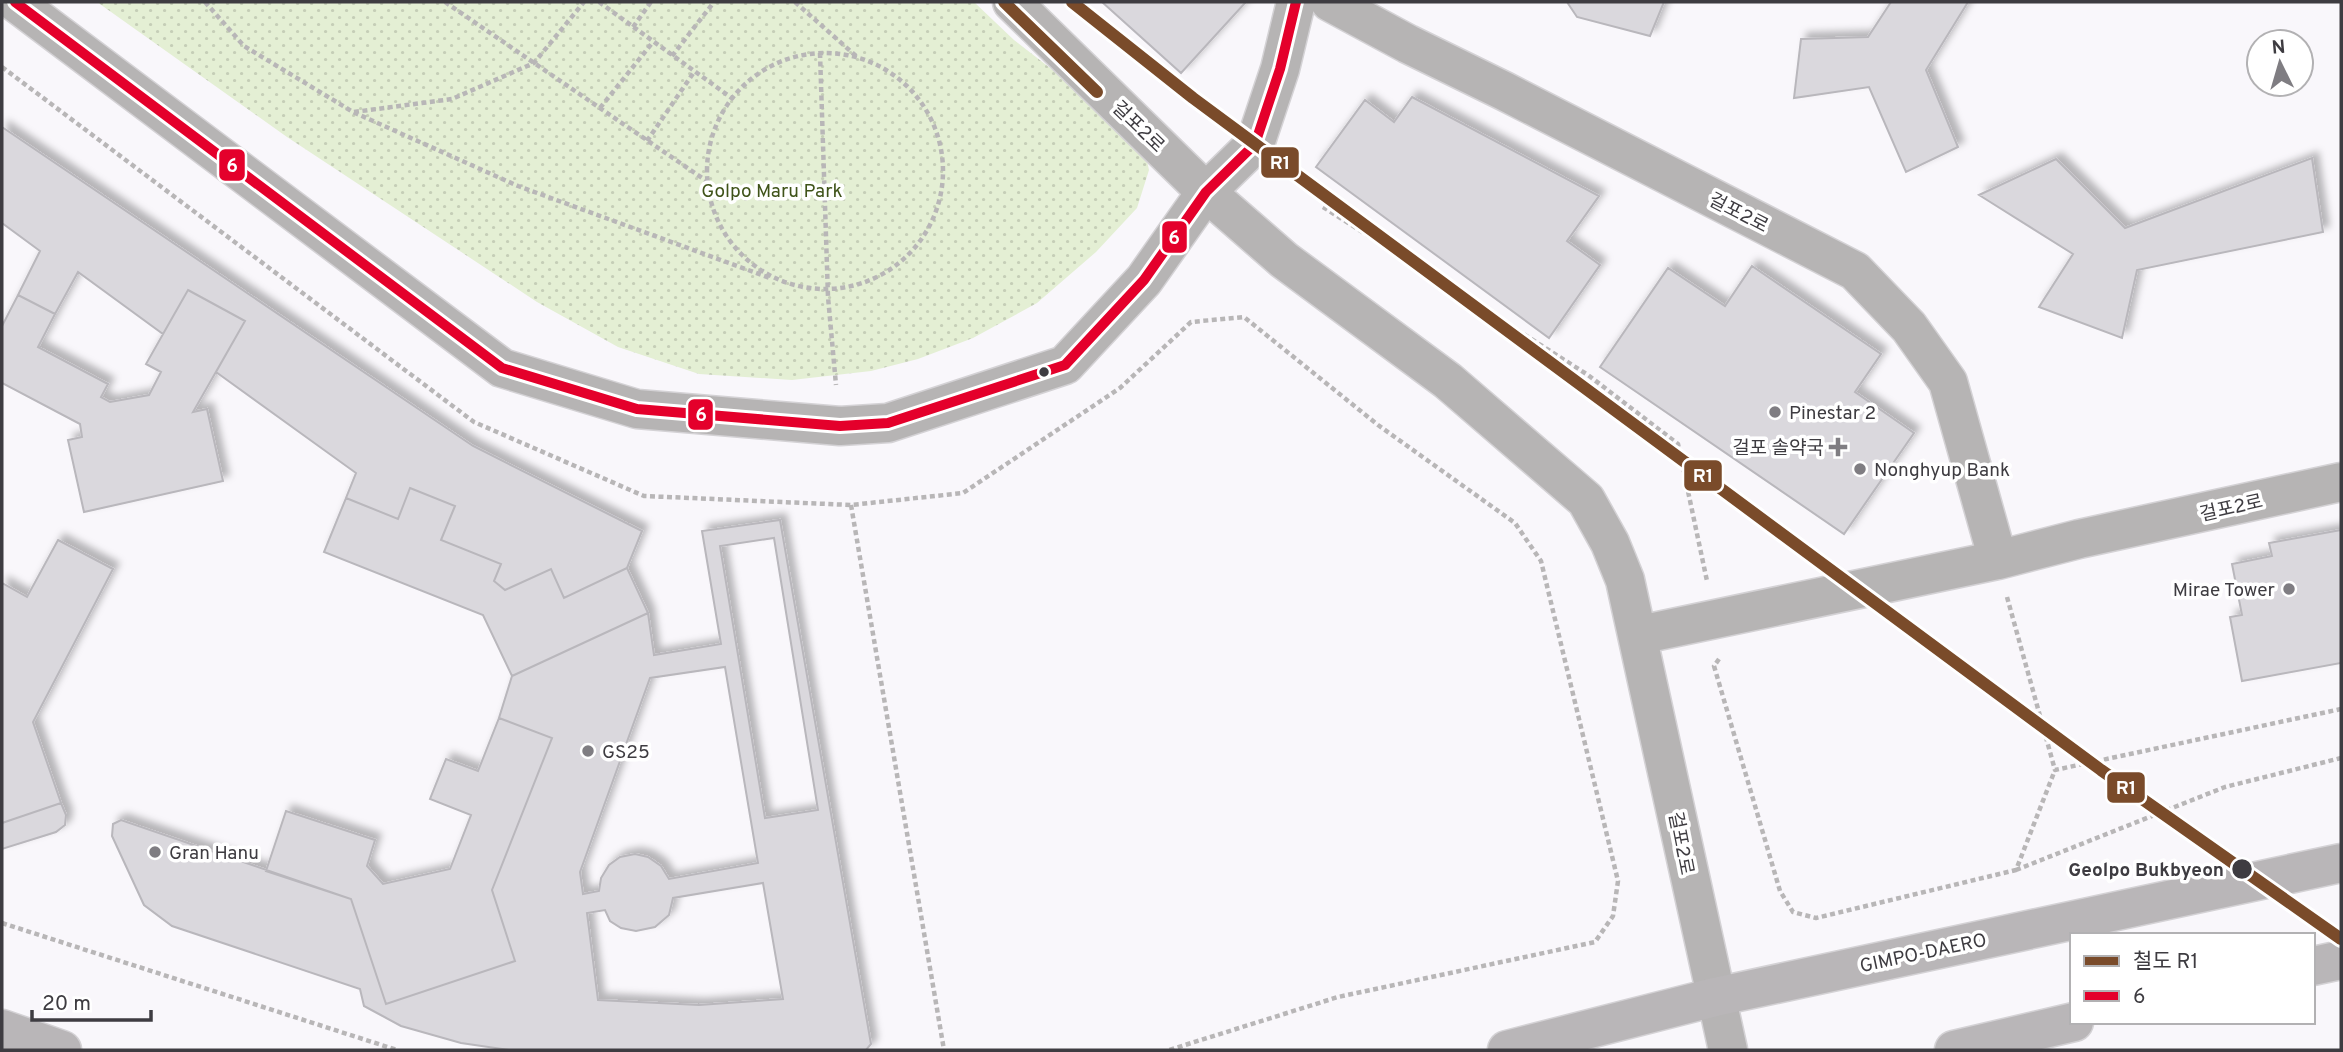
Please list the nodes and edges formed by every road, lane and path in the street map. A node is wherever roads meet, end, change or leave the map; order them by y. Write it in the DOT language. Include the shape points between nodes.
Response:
graph roads {
  1 [pos="15,2"];
  2 [pos="205,2"];
  3 [pos="445,2"];
  4 [pos="584,2"];
  5 [pos="599,2"];
  6 [pos="651,2"];
  7 [pos="715,2"];
  8 [pos="795,2"];
  9 [pos="1012,2"];
  10 [pos="1296,2"];
  11 [pos="1330,2"];
  12 [pos="633,27"];
  13 [pos="653,41"];
  14 [pos="820,53"];
  15 [pos="673,56"];
  16 [pos="857,57"];
  17 [pos="534,62"];
  18 [pos="694,72"];
  19 [pos="733,99"];
  20 [pos="600,108"];
  21 [pos="353,112"];
  22 [pos="647,141"];
  23 [pos="708,183"];
  24 [pos="1206,192"];
  25 [pos="1323,207"];
  26 [pos="787,284"];
  27 [pos="828,289"];
  28 [pos="836,385"];
  29 [pos="2341,482"];
  30 [pos="2003,578"];
  31 [pos="1718,585"];
  32 [pos="1639,635"];
  33 [pos="1725,650"];
  34 [pos="2341,709"];
  35 [pos="2341,758"];
  36 [pos="2055,770"];
  37 [pos="2341,863"];
  38 [pos="2016,870"];
  39 [pos="2,923"];
  40 [pos="2341,960"];
  41 [pos="2315,966"];
  42 [pos="1715,997"];
  43 [pos="2070,1023"];
  44 [pos="2,1028"];
  45 [pos="62,1050"];
  46 [pos="397,1050"];
  47 [pos="944,1050"];
  48 [pos="1169,1050"];
  49 [pos="1507,1050"];
  50 [pos="1728,1050"];
  51 [pos="1954,1050"];
  1 -- 24 [label="street" via="502,368 637,410 840,426 888,423 1065,365 1144,280"];
  2 -- 21 [label="path" via="244,46"];
  3 -- 17 [label="path"];
  4 -- 17 [label="path"];
  5 -- 12 [label="path"];
  6 -- 12 [label="path"];
  7 -- 15 [label="path"];
  8 -- 16 [label="path"];
  9 -- 24 [label="street, 걸포2로"];
  10 -- 24 [label="street" via="1255,144"];
  11 -- 30 [label="street, 걸포2로" via="1855,271 1909,327 1948,382"];
  12 -- 13 [label="path"];
  13 -- 15 [label="path"];
  13 -- 20 [label="path"];
  14 -- 16 [label="path"];
  14 -- 19 [label="path" via="779,62 745,84"];
  14 -- 27 [label="path"];
  15 -- 18 [label="path"];
  16 -- 27 [label="path" via="891,72 919,98 937,130 944,167 940,204 924,238 898,265 864,283"];
  17 -- 20 [label="path"];
  17 -- 21 [label="path" via="452,99"];
  18 -- 19 [label="path"];
  18 -- 22 [label="path"];
  19 -- 23 [label="path" via="720,116 708,155"];
  20 -- 22 [label="path"];
  21 -- 26 [label="path" via="518,186"];
  22 -- 23 [label="path"];
  23 -- 26 [label="path" via="724,234 751,264"];
  24 -- 32 [label="street, 걸포2로" via="1284,260 1448,381 1586,500 1625,580"];
  25 -- 31 [label="path" via="1588,375 1678,444 1706,581"];
  26 -- 27 [label="path"];
  27 -- 28 [label="path"];
  29 -- 30 [label="street, 걸포2로" via="2079,539"];
  30 -- 32 [label="street, 걸포2로"];
  30 -- 36 [label="path"];
  32 -- 42 [label="street, 걸포2로"];
  33 -- 38 [label="path" via="1713,666 1780,891 1793,912 1816,918"];
  34 -- 36 [label="path"];
  35 -- 38 [label="path" via="2225,787"];
  36 -- 38 [label="path"];
  37 -- 42 [label="main road, GIMPO-DAERO"];
  39 -- 46 [label="path"];
  40 -- 41 [label="main road"];
  42 -- 49 [label="main road, GIMPO-DAERO"];
  42 -- 50 [label="street, 걸포2로"];
  43 -- 51 [label="main road"];
  44 -- 45 [label="main road"];
  47 -- 48 [label="path" via="851,505 963,493 1120,388 1191,322 1244,317 1378,425 1515,523 1541,561 1618,881 1613,915 1595,942 1338,997"];
}
